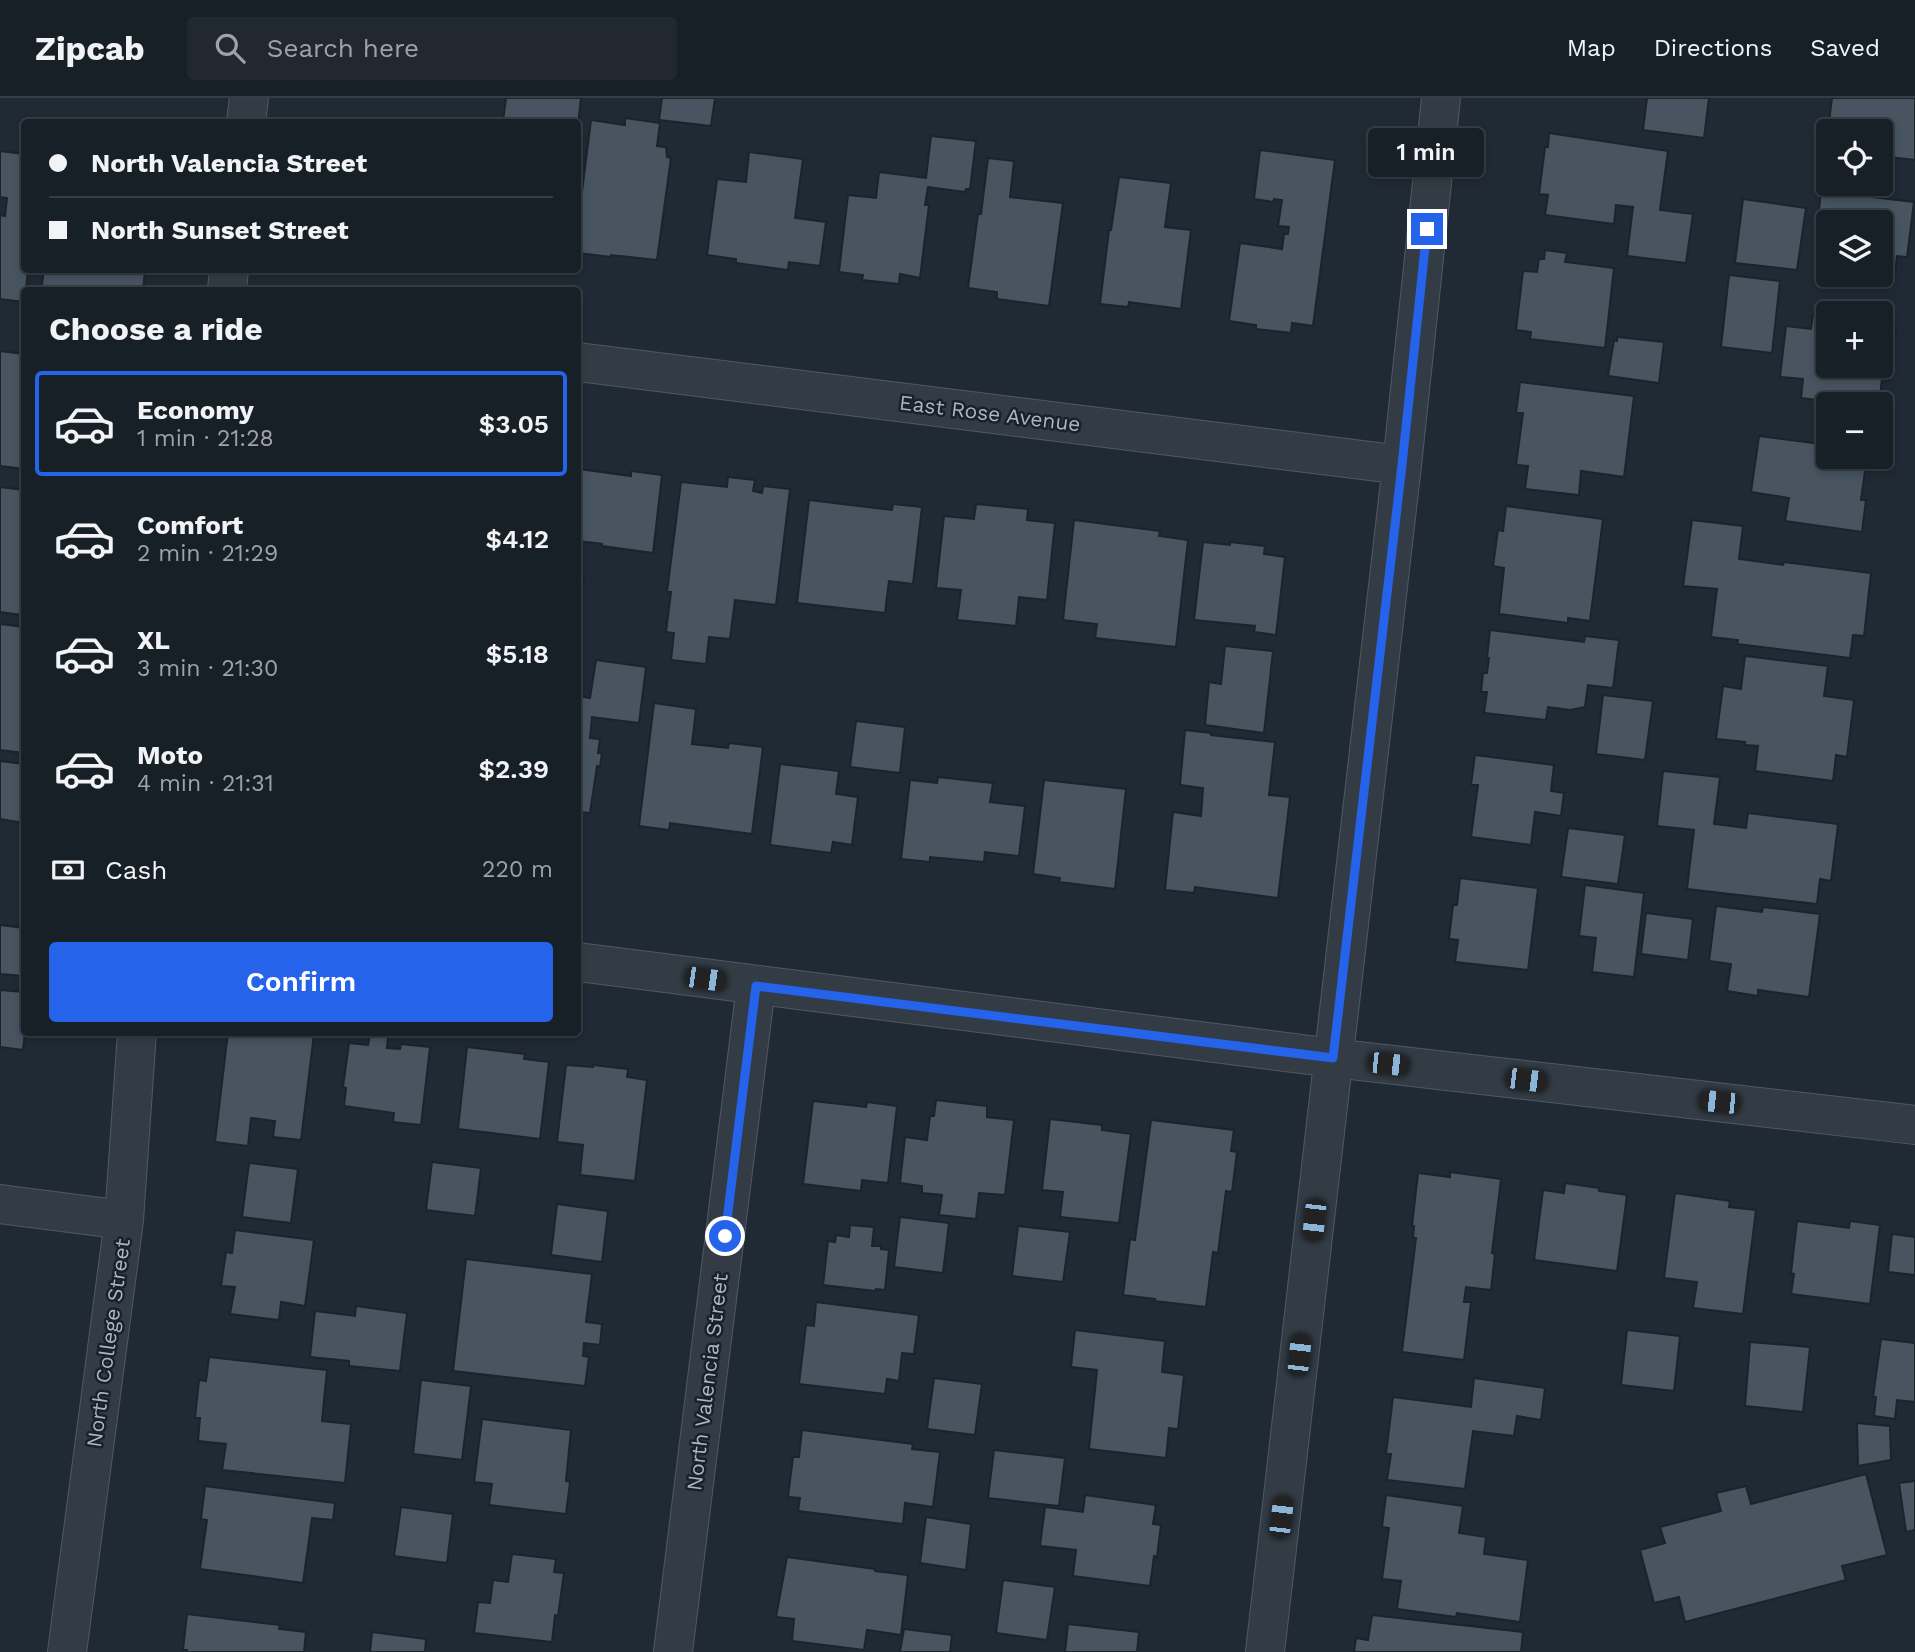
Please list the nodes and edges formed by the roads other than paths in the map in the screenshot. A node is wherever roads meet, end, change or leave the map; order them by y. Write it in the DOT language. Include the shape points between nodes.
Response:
graph roads {
  1 [pos="248,98"];
  2 [pos="1441,98"];
  3 [pos="246,119"];
  4 [pos="581,362"];
  5 [pos="1402,465"];
  6 [pos="581,962"];
  7 [pos="756,986"];
  8 [pos="137,1036"];
  9 [pos="1333,1058"];
  10 [pos="1914,1119"];
  11 [pos="0,1204"];
  12 [pos="124,1220"];
  13 [pos="67,1652"];
  14 [pos="673,1652"];
  15 [pos="1265,1652"];
  1 -- 3 [label="street"];
  2 -- 5 [label="street"];
  4 -- 5 [label="street, East Rose Avenue"];
  5 -- 9 [label="street"];
  6 -- 7 [label="street"];
  7 -- 9 [label="street"];
  7 -- 14 [label="street, North Valencia Street"];
  8 -- 12 [label="street, North College Street"];
  9 -- 10 [label="street"];
  9 -- 15 [label="street"];
  11 -- 12 [label="street"];
  12 -- 13 [label="street, North College Street"];
}
